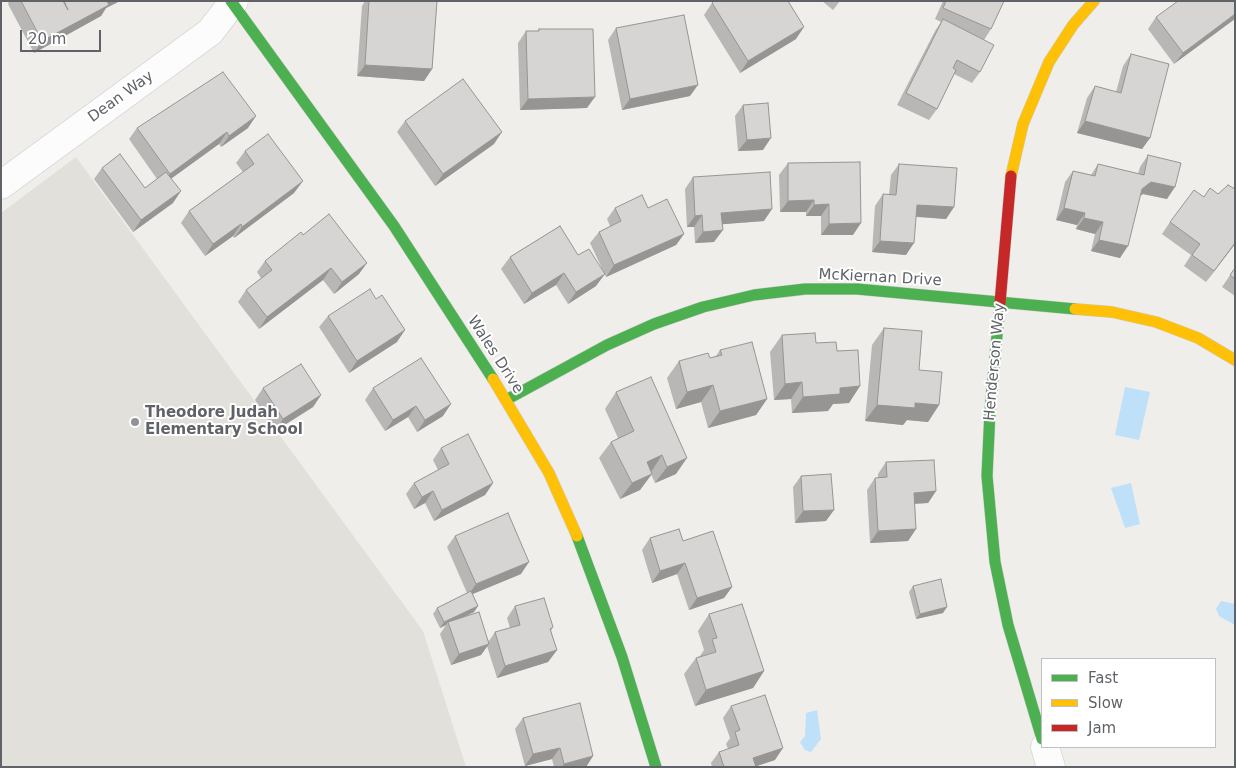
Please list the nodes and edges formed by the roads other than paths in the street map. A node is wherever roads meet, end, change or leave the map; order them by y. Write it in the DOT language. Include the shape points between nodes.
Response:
graph roads {
  1 [pos="1094,1"];
  2 [pos="232,2"];
  3 [pos="1,186"];
  4 [pos="1000,301"];
  5 [pos="1235,360"];
  6 [pos="506,400"];
  7 [pos="1041,736"];
  8 [pos="1045,748"];
  9 [pos="656,767"];
  10 [pos="1051,767"];
  1 -- 4 [label="street, Henderson Way" via="1073,24 1049,62 1023,124 1012,168"];
  2 -- 3 [label="street, Dean Way" via="210,32"];
  2 -- 6 [label="street, Wales Drive" via="394,226"];
  4 -- 5 [label="street, McKiernan Drive" via="1112,312 1156,322 1198,338"];
  4 -- 6 [label="street, McKiernan Drive" via="857,289 805,289 754,295 703,307 654,324"];
  4 -- 7 [label="street, Henderson Way" via="987,476 990,519 1008,625"];
  6 -- 9 [label="street, Wales Drive" via="549,472 589,564"];
  8 -- 10 [label="street"];
}
